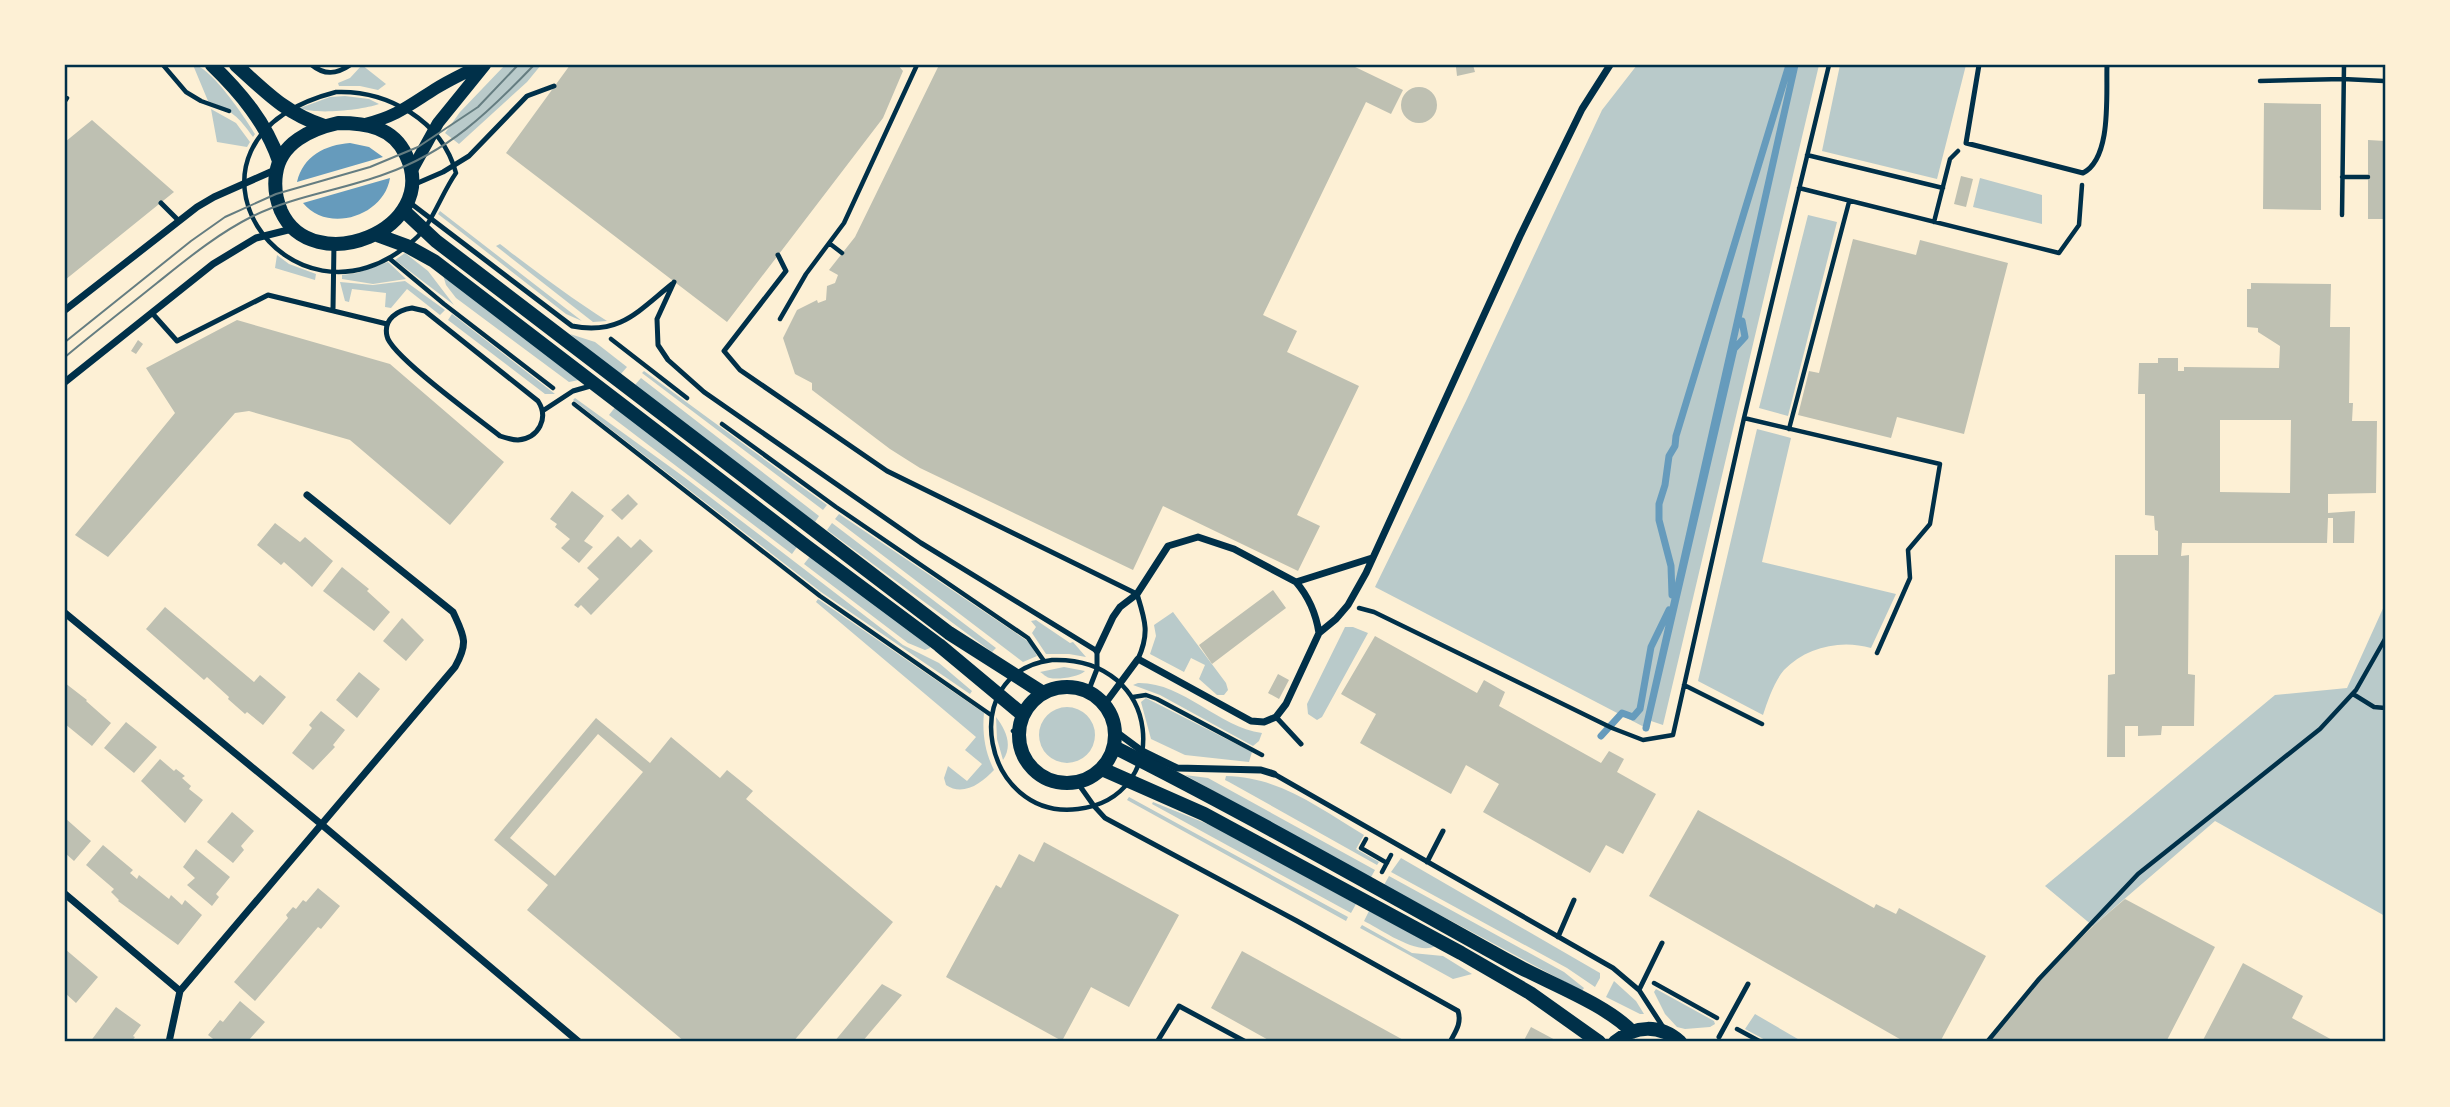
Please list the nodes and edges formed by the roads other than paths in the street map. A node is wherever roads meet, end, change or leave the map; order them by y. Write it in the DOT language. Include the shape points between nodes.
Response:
graph roads {
  1 [pos="212,65"];
  2 [pos="236,65"];
  3 [pos="313,65"];
  4 [pos="350,65"];
  5 [pos="482,65"];
  6 [pos="1610,65"];
  7 [pos="1979,65"];
  8 [pos="2107,65"];
  9 [pos="554,86"];
  10 [pos="365,124"];
  11 [pos="324,126"];
  12 [pos="278,165"];
  13 [pos="412,178"];
  14 [pos="161,203"];
  15 [pos="406,205"];
  16 [pos="179,221"];
  17 [pos="292,229"];
  18 [pos="377,235"];
  19 [pos="334,243"];
  20 [pos="778,255"];
  21 [pos="65,310"];
  22 [pos="333,310"];
  23 [pos="152,313"];
  24 [pos="387,324"];
  25 [pos="65,382"];
  26 [pos="595,384"];
  27 [pos="544,410"];
  28 [pos="307,495"];
  29 [pos="1372,558"];
  30 [pos="1296,582"];
  31 [pos="1137,594"];
  32 [pos="65,613"];
  33 [pos="1319,633"];
  34 [pos="1097,650"];
  35 [pos="1138,659"];
  36 [pos="1088,692"];
  37 [pos="1043,693"];
  38 [pos="1104,705"];
  39 [pos="1024,715"];
  40 [pos="1276,718"];
  41 [pos="1115,731"];
  42 [pos="1301,744"];
  43 [pos="1114,747"];
  44 [pos="1102,769"];
  45 [pos="1273,774"];
  46 [pos="1077,782"];
  47 [pos="321,824"];
  48 [pos="1443,831"];
  49 [pos="1427,862"];
  50 [pos="65,894"];
  51 [pos="1574,900"];
  52 [pos="1558,937"];
  53 [pos="1662,943"];
  54 [pos="1748,984"];
  55 [pos="1639,990"];
  56 [pos="180,991"];
  57 [pos="1632,1032"];
  58 [pos="1667,1033"];
  59 [pos="1719,1037"];
  60 [pos="170,1042"];
  61 [pos="579,1042"];
  62 [pos="1157,1042"];
  63 [pos="1246,1042"];
  64 [pos="1450,1042"];
  65 [pos="1599,1042"];
  66 [pos="1615,1042"];
  67 [pos="1680,1042"];
  1 -- 12 [label="main road" via="266,128"];
  2 -- 11 [label="main road" via="288,110"];
  3 -- 4 [label="lane" via="328,73"];
  5 -- 10 [label="street" via="437,87 407,109"];
  5 -- 13 [label="street" via="443,116"];
  6 -- 29 [label="street" via="1582,108 1520,236"];
  7 -- 8 [label="lane" via="1966,143 2083,173 2096,162 2102,145"];
  9 -- 13 [label="lane" via="527,96 469,156 443,172"];
  10 -- 11 [label="main road"];
  10 -- 13 [label="main road" via="396,138"];
  11 -- 12 [label="main road" via="296,141"];
  12 -- 16 [label="street" via="214,197"];
  12 -- 17 [label="main road" via="276,194"];
  13 -- 15 [label="main road"];
  14 -- 16 [label="lane"];
  15 -- 18 [label="main road"];
  15 -- 34 [label="lane" via="572,326 614,326 674,282 657,319 658,345 704,392 920,543"];
  15 -- 37 [label="main road" via="436,241 949,633"];
  16 -- 21 [label="street"];
  17 -- 19 [label="main road"];
  17 -- 23 [label="street" via="256,238 236,249"];
  18 -- 19 [label="main road"];
  18 -- 26 [label="main road" via="434,261"];
  19 -- 22 [label="lane"];
  20 -- 31 [label="lane" via="786,271 724,351 740,370 887,471"];
  22 -- 23 [label="lane" via="268,295 177,341"];
  22 -- 24 [label="lane"];
  23 -- 25 [label="street"];
  24 -- 27 [label="lane" via="401,310 425,311"];
  24 -- 27 [label="lane" via="387,338 400,355 500,436 528,437 537,431"];
  26 -- 27 [label="lane"];
  26 -- 39 [label="main road"];
  28 -- 47 [label="street" via="453,612 463,632 464,651 456,667"];
  29 -- 30 [label="street"];
  29 -- 33 [label="street" via="1348,605"];
  30 -- 31 [label="street" via="1234,549 1198,537 1168,546"];
  30 -- 33 [label="street" via="1317,617"];
  31 -- 34 [label="street" via="1120,607"];
  31 -- 35 [label="lane" via="1146,624"];
  32 -- 47 [label="street"];
  33 -- 40 [label="street"];
  34 -- 36 [label="lane" via="1097,669"];
  35 -- 38 [label="street"];
  35 -- 40 [label="street" via="1251,721"];
  36 -- 37 [label="main road" via="1068,687"];
  36 -- 38 [label="main road"];
  37 -- 39 [label="main road"];
  38 -- 41 [label="main road"];
  39 -- 46 [label="main road" via="1020,739 1028,763 1051,780"];
  40 -- 42 [label="lane"];
  41 -- 43 [label="main road"];
  41 -- 45 [label="street" via="1177,768"];
  43 -- 44 [label="main road"];
  43 -- 57 [label="main road" via="1595,1006"];
  44 -- 46 [label="main road"];
  44 -- 65 [label="main road" via="1205,814 1461,953 1530,993"];
  45 -- 49 [label="lane"];
  46 -- 64 [label="lane" via="1105,818 1458,1011 1459,1025"];
  47 -- 56 [label="street"];
  47 -- 61 [label="street"];
  48 -- 49 [label="lane"];
  49 -- 52 [label="lane"];
  50 -- 56 [label="street"];
  51 -- 52 [label="lane"];
  52 -- 55 [label="lane" via="1614,968"];
  53 -- 55 [label="lane"];
  54 -- 59 [label="lane"];
  55 -- 58 [label="lane"];
  56 -- 60 [label="street"];
  57 -- 58 [label="main road" via="1652,1029"];
  57 -- 66 [label="main road"];
  58 -- 67 [label="main road"];
  62 -- 63 [label="lane" via="1178,1006"];
}
